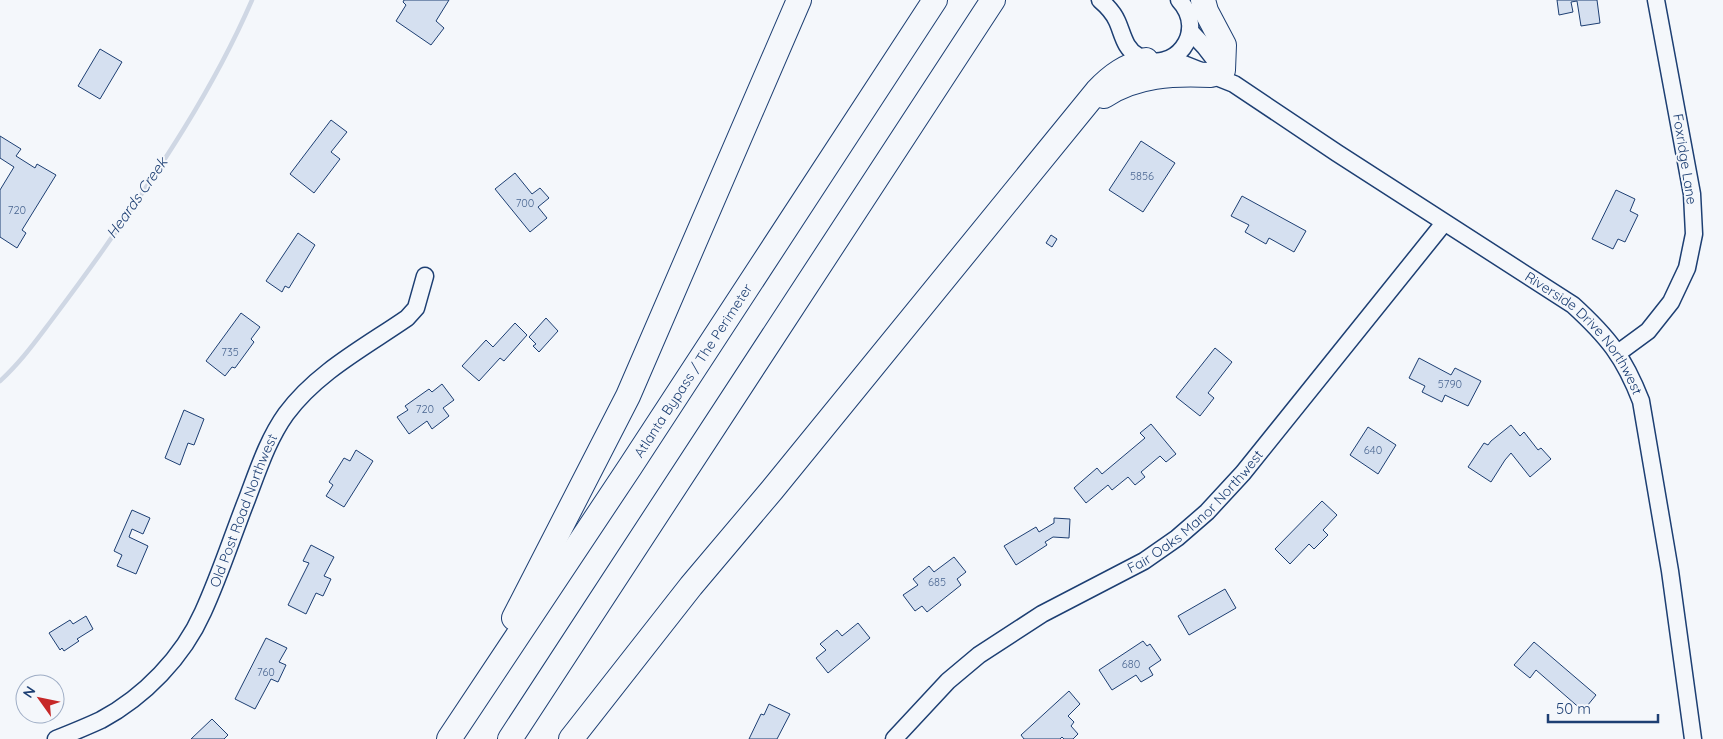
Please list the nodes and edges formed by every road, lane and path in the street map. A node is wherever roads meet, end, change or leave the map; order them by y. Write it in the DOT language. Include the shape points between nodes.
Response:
graph roads {
  1 [pos="799,0"];
  2 [pos="936,0"];
  3 [pos="993,0"];
  4 [pos="1100,0"];
  5 [pos="1656,0"];
  6 [pos="1190,8"];
  7 [pos="1157,60"];
  8 [pos="1223,77"];
  9 [pos="1078,114"];
  10 [pos="1444,223"];
  11 [pos="425,276"];
  12 [pos="1618,353"];
  13 [pos="465,715"];
  14 [pos="56,739"];
  15 [pos="449,739"];
  16 [pos="510,739"];
  17 [pos="571,739"];
  18 [pos="894,739"];
  19 [pos="1693,739"];
  1 -- 13 [label="highway" via="628,396"];
  2 -- 13 [label="highway, Atlanta Bypass / The Perimeter"];
  3 -- 16 [label="highway"];
  4 -- 7 [label="street" via="1116,19 1130,50 1137,56"];
  5 -- 12 [label="street, Foxridge Lane" via="1692,194 1694,234 1687,268 1671,302 1648,331"];
  6 -- 7 [label="street" via="1182,49"];
  6 -- 8 [label="street, Riverside Drive Northwest"];
  6 -- 8 [label="highway" via="1206,11 1224,45"];
  7 -- 8 [label="street, Riverside Drive Northwest" via="1181,63"];
  7 -- 9 [label="highway" via="1121,70 1108,78"];
  8 -- 9 [label="highway" via="1159,76 1133,82 1109,93"];
  8 -- 10 [label="street, Riverside Drive Northwest"];
  9 -- 17 [label="highway"];
  10 -- 12 [label="street, Riverside Drive Northwest" via="1573,305 1598,327"];
  10 -- 18 [label="street, Fair Oaks Manor Northwest" via="1243,474 1207,512 1144,561 1042,614 979,655 948,681"];
  11 -- 14 [label="street, Old Post Road Northwest" via="416,308 407,318 320,378 285,415 265,452 203,613 185,644 162,673 135,698 101,720"];
  12 -- 19 [label="street, Riverside Drive Northwest" via="1632,378 1643,411 1670,571"];
  13 -- 15 [label="highway, Atlanta Bypass / The Perimeter"];
}
